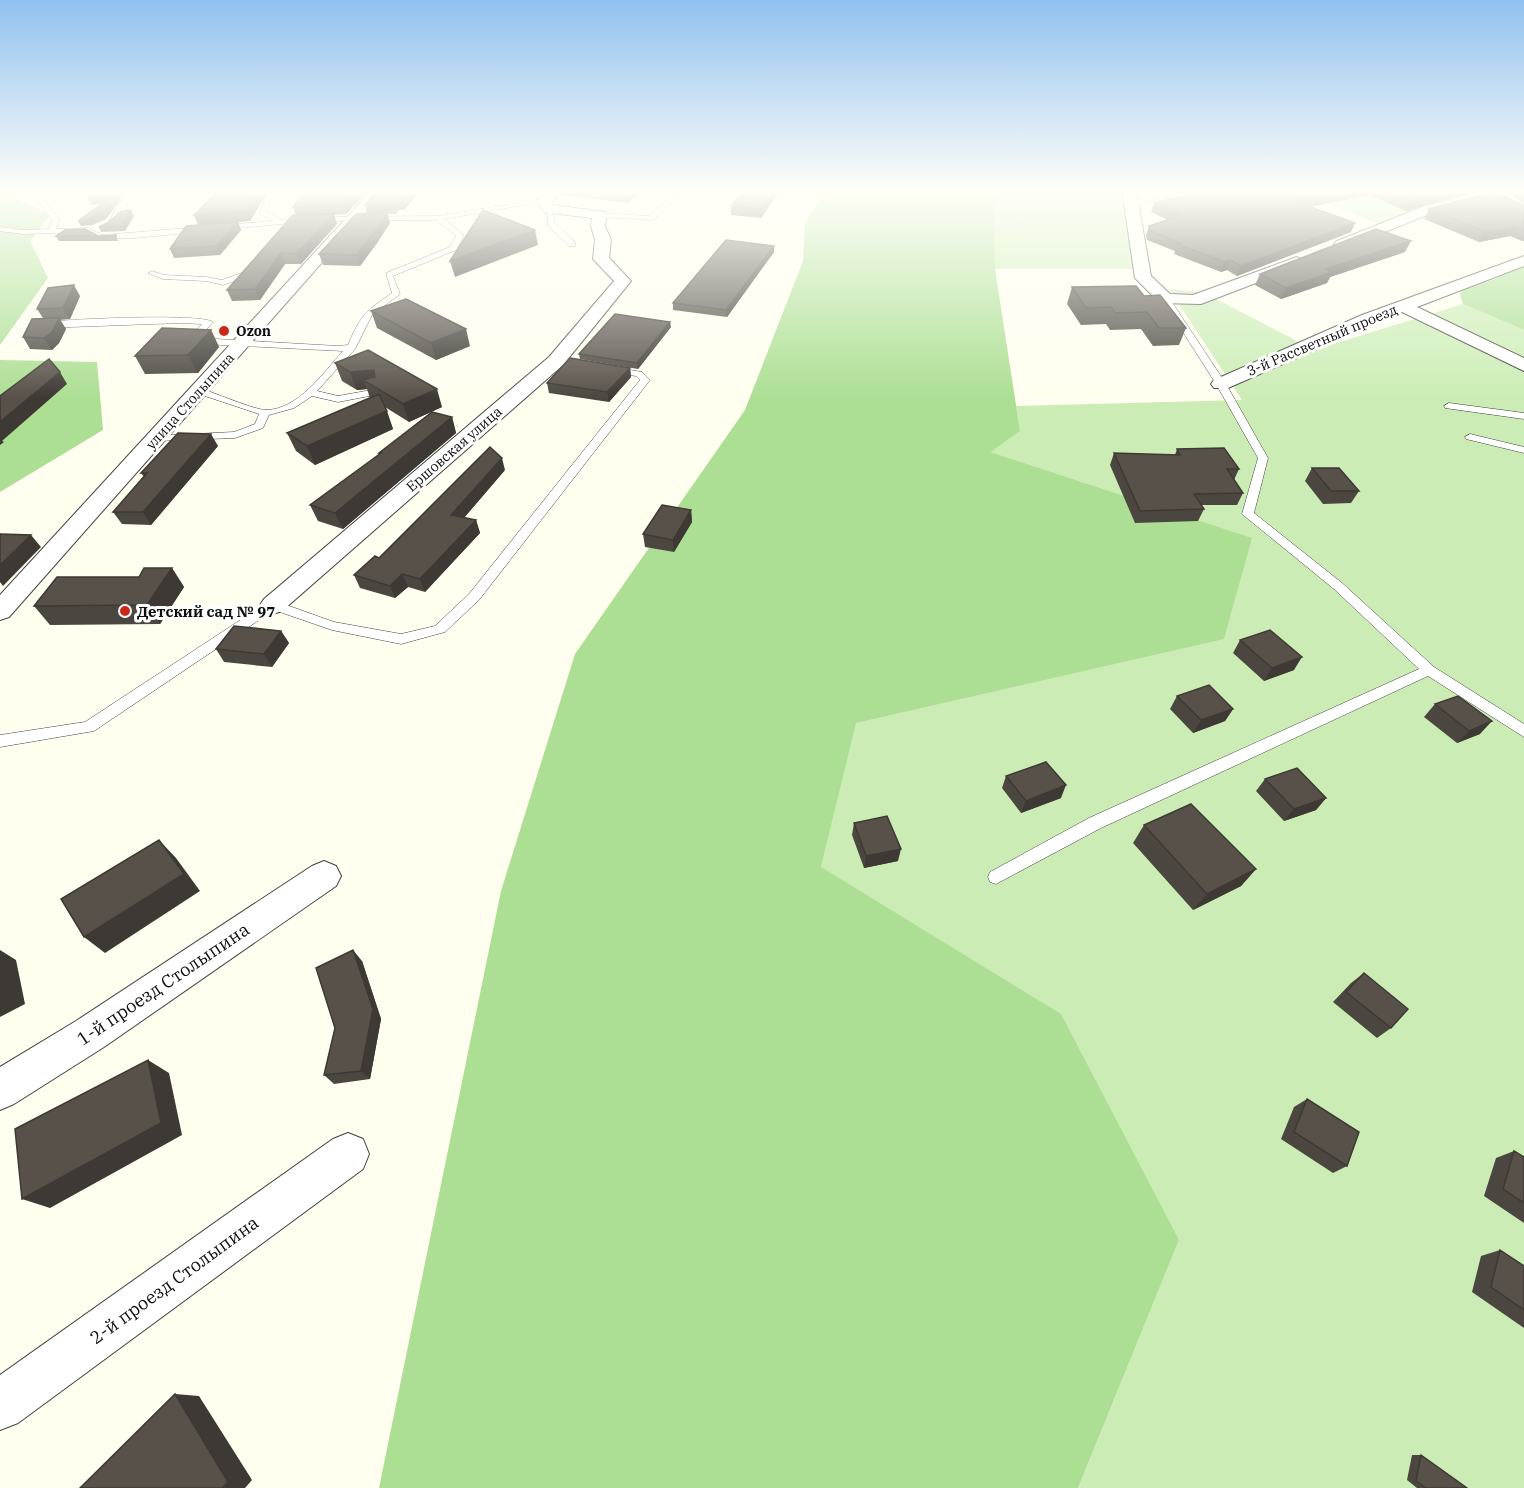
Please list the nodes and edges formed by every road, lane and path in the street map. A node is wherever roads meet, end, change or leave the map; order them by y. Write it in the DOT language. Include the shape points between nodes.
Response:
graph roads {
  1 [pos="318,259"];
  2 [pos="426,259"];
  3 [pos="601,259"];
  4 [pos="1140,259"];
  5 [pos="1303,259"];
  6 [pos="1524,261"];
  7 [pos="257,264"];
  8 [pos="152,273"];
  9 [pos="1166,299"];
  10 [pos="1402,306"];
  11 [pos="34,325"];
  12 [pos="242,343"];
  13 [pos="352,347"];
  14 [pos="1524,365"];
  15 [pos="598,368"];
  16 [pos="1221,384"];
  17 [pos="199,391"];
  18 [pos="377,392"];
  19 [pos="310,393"];
  20 [pos="1449,406"];
  21 [pos="265,413"];
  22 [pos="1524,416"];
  23 [pos="1470,437"];
  24 [pos="157,438"];
  25 [pos="1524,450"];
  26 [pos="273,605"];
  27 [pos="0,611"];
  28 [pos="1429,670"];
  29 [pos="1524,731"];
  30 [pos="0,741"];
  31 [pos="324,876"];
  32 [pos="996,877"];
  33 [pos="0,1090"];
  34 [pos="348,1154"];
  35 [pos="0,1405"];
  1 -- 12 [label="street, улица Столыпина"];
  2 -- 13 [label="lane" via="389,275 396,294 369,313"];
  3 -- 26 [label="street, Ершовская улица" via="623,281 561,362"];
  4 -- 9 [label="street" via="1143,278"];
  5 -- 9 [label="street" via="1195,300"];
  6 -- 10 [label="street, 3-й Рассветный проезд"];
  7 -- 8 [label="lane" via="250,273 223,283"];
  9 -- 16 [label="lane"];
  10 -- 14 [label="street"];
  10 -- 16 [label="street, 3-й Рассветный проезд"];
  11 -- 12 [label="lane" via="209,322 193,339"];
  12 -- 13 [label="lane"];
  12 -- 17 [label="street, улица Столыпина"];
  13 -- 19 [label="lane"];
  15 -- 26 [label="lane" via="639,374 645,380 474,597 440,629 401,639 332,626"];
  16 -- 28 [label="lane" via="1263,458 1248,514 1338,586"];
  17 -- 21 [label="lane"];
  17 -- 24 [label="street, улица Столыпина"];
  18 -- 19 [label="lane" via="338,399"];
  19 -- 21 [label="lane" via="290,406"];
  20 -- 22 [label="lane"];
  21 -- 24 [label="lane" via="259,426 235,435"];
  23 -- 25 [label="lane"];
  24 -- 27 [label="street, улица Столыпина"];
  26 -- 30 [label="lane" via="89,727"];
  28 -- 29 [label="lane"];
  28 -- 32 [label="lane" via="1095,823"];
  31 -- 33 [label="street, 1-й проезд Столыпина"];
  34 -- 35 [label="street, 2-й проезд Столыпина"];
}
